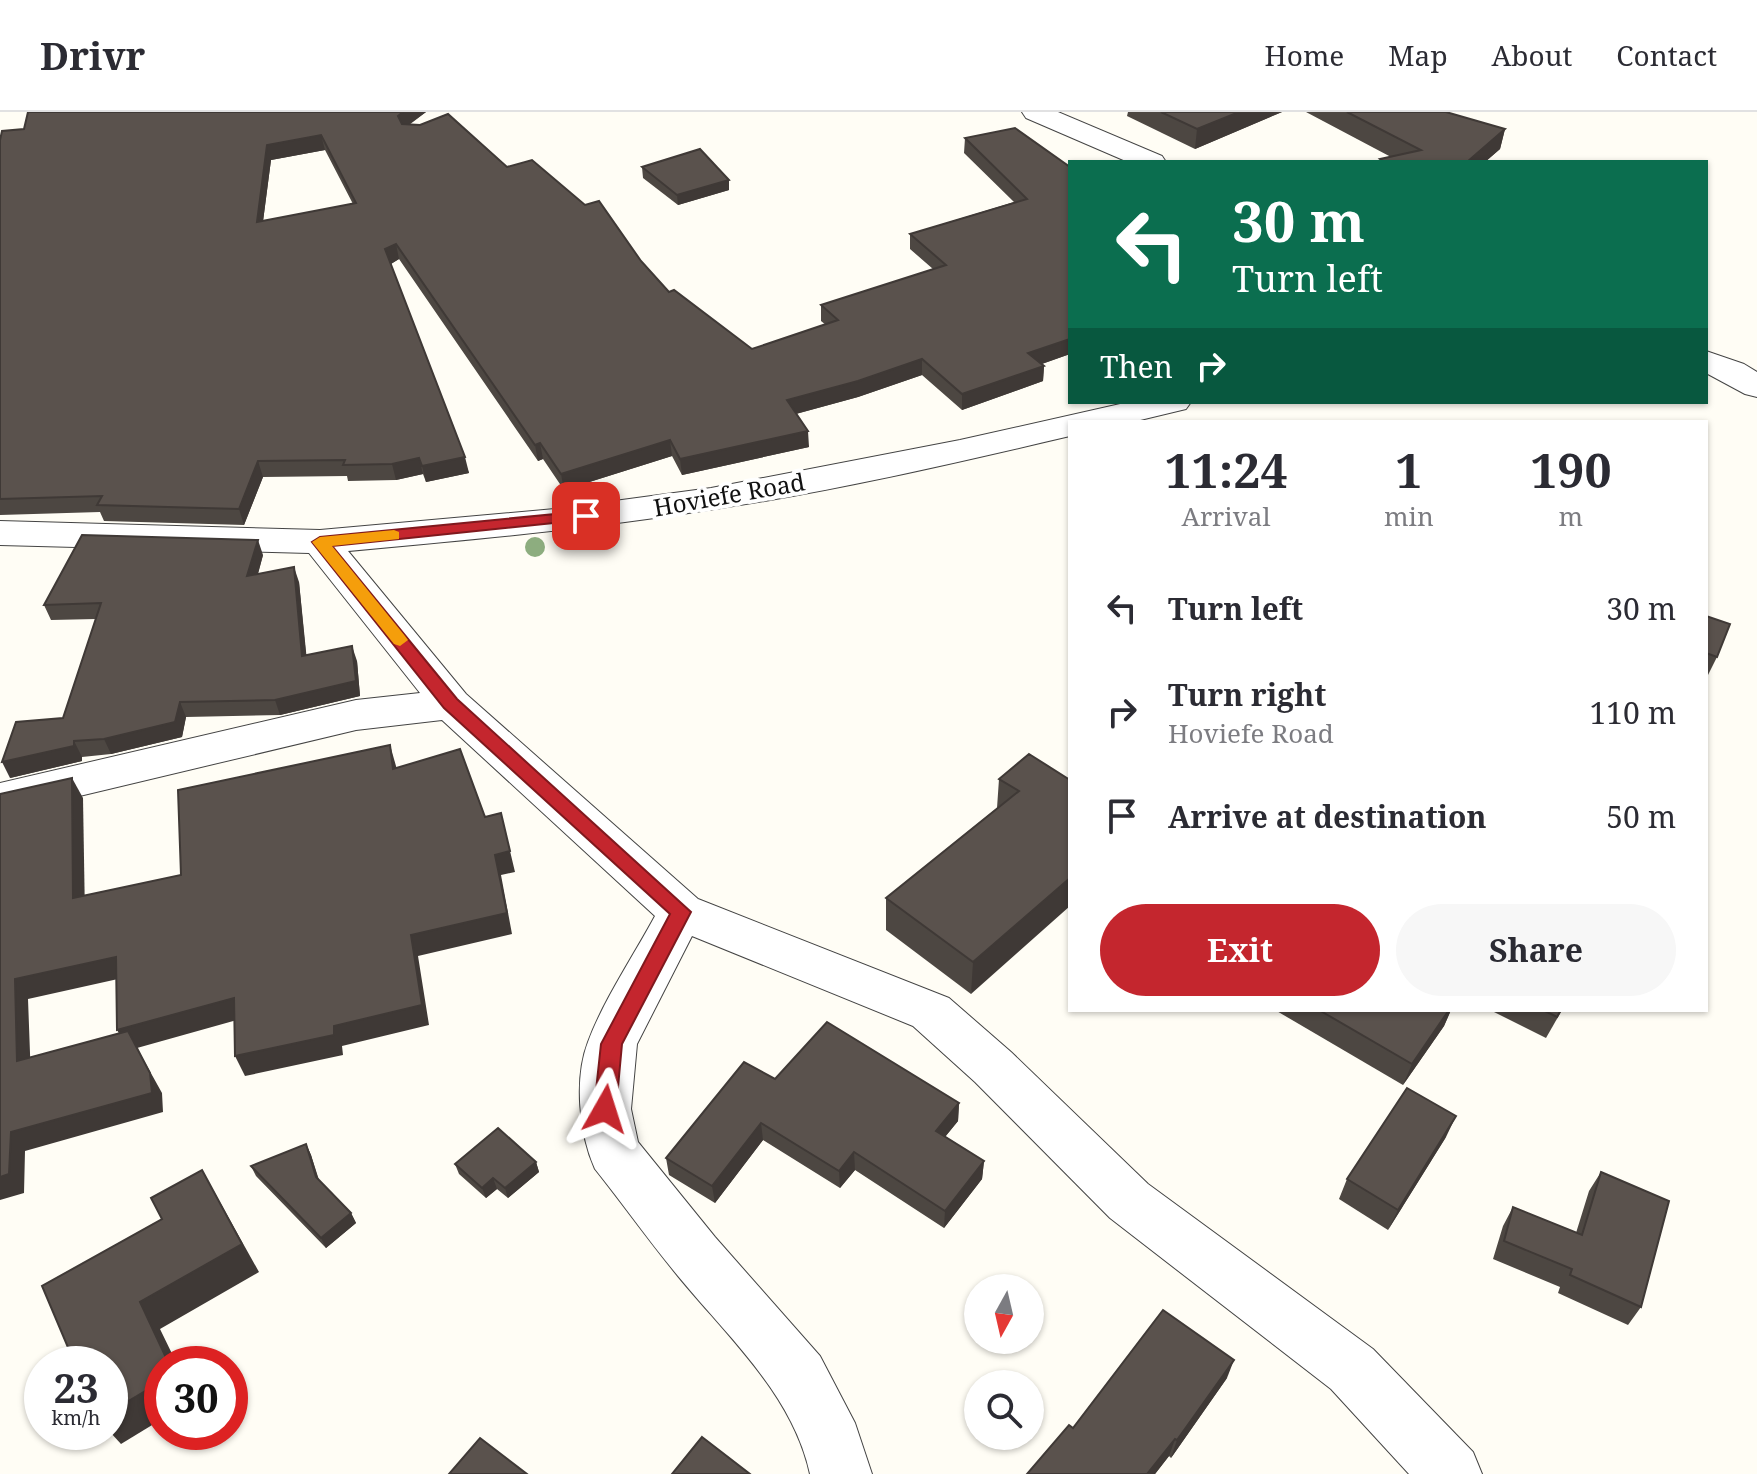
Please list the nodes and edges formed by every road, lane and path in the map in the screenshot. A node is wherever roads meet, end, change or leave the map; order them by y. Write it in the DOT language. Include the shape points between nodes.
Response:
graph roads {
  1 [pos="1058,115"];
  2 [pos="1148,160"];
  3 [pos="1708,362"];
  4 [pos="1757,387"];
  5 [pos="1165,404"];
  6 [pos="1096,420"];
  7 [pos="1068,426"];
  8 [pos="0,533"];
  9 [pos="320,542"];
  10 [pos="451,704"];
  11 [pos="0,799"];
  12 [pos="681,912"];
  13 [pos="841,1474"];
  14 [pos="1451,1474"];
  1 -- 2 [label="street"];
  3 -- 4 [label="street"];
  5 -- 6 [label="street"];
  7 -- 9 [label="street, Hoviefe Road" via="711,499"];
  8 -- 9 [label="street, Hoviefe Road"];
  9 -- 10 [label="street"];
  10 -- 11 [label="street" via="356,715"];
  10 -- 12 [label="street"];
  12 -- 13 [label="street" via="612,1044 605,1109 614,1152 799,1376 834,1444"];
  12 -- 14 [label="street" via="931,1012 1129,1201 1352,1369"];
}
